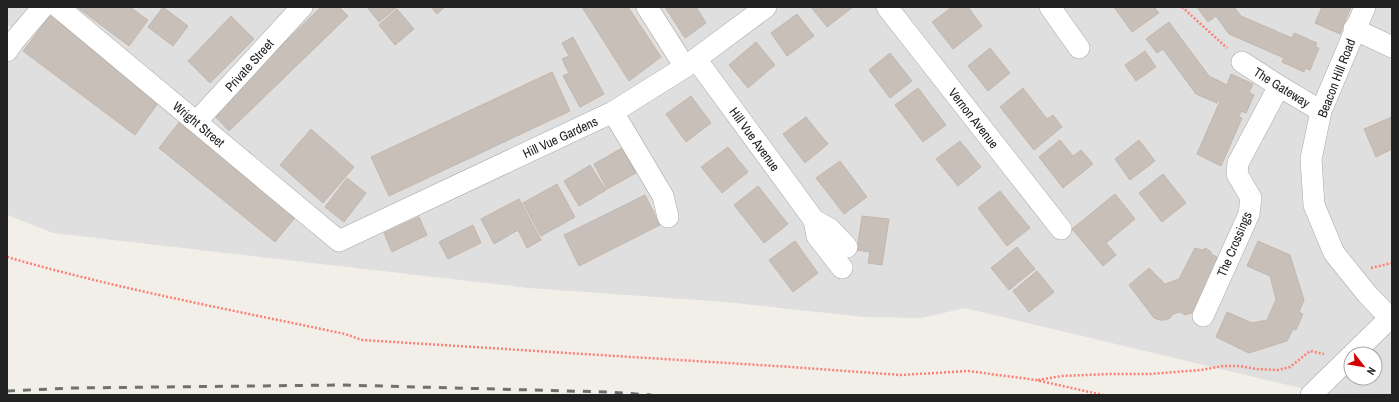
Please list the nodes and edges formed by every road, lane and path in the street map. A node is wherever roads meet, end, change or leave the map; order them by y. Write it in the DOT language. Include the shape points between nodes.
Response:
graph roads {
  1 [pos="43,7"];
  2 [pos="58,7"];
  3 [pos="302,7"];
  4 [pos="647,7"];
  5 [pos="766,7"];
  6 [pos="888,7"];
  7 [pos="1050,7"];
  8 [pos="1182,7"];
  9 [pos="1365,7"];
  10 [pos="1354,30"];
  11 [pos="9,43"];
  12 [pos="1392,47"];
  13 [pos="1079,48"];
  14 [pos="1242,62"];
  15 [pos="691,63"];
  16 [pos="1279,86"];
  17 [pos="1321,111"];
  18 [pos="613,112"];
  19 [pos="196,122"];
  20 [pos="668,217"];
  21 [pos="814,220"];
  22 [pos="1061,229"];
  23 [pos="339,241"];
  24 [pos="847,247"];
  25 [pos="7,257"];
  26 [pos="1392,263"];
  27 [pos="842,268"];
  28 [pos="1368,268"];
  29 [pos="1203,316"];
  30 [pos="1391,317"];
  31 [pos="1361,346"];
  32 [pos="1322,353"];
  33 [pos="1343,364"];
  34 [pos="1036,380"];
  35 [pos="1103,395"];
  36 [pos="1311,395"];
  1 -- 11 [label="street"];
  2 -- 19 [label="street, Wright Street"];
  3 -- 19 [label="street, Private Street"];
  4 -- 15 [label="street, Hill Vue Avenue"];
  5 -- 15 [label="street, Hill Vue Gardens"];
  6 -- 22 [label="street, Vernon Avenue"];
  7 -- 13 [label="street"];
  8 -- 14 [label="path"];
  9 -- 10 [label="street, Beacon Hill Road"];
  10 -- 12 [label="street"];
  10 -- 17 [label="street, Beacon Hill Road"];
  14 -- 16 [label="street, The Gateway"];
  15 -- 18 [label="street, Hill Vue Gardens"];
  15 -- 21 [label="street, Hill Vue Avenue"];
  16 -- 17 [label="street, The Gateway"];
  16 -- 29 [label="street, The Crossings" via="1238,163 1237,174 1251,198 1249,214"];
  17 -- 30 [label="street, Beacon Hill Road" via="1310,159 1314,205 1334,253 1367,294"];
  18 -- 20 [label="street" via="663,196"];
  18 -- 23 [label="street, Hill Vue Gardens"];
  19 -- 23 [label="street, Wright Street"];
  21 -- 24 [label="street" via="830,228"];
  21 -- 27 [label="street" via="818,236"];
  25 -- 34 [label="path" via="155,294 346,334 362,340 901,375 968,372"];
  26 -- 28 [label="path"];
  30 -- 31 [label="street"];
  32 -- 34 [label="path" via="1310,351 1290,367 1278,370 1224,366 1150,374 1062,376"];
  33 -- 36 [label="street"];
  34 -- 35 [label="path"];
}
